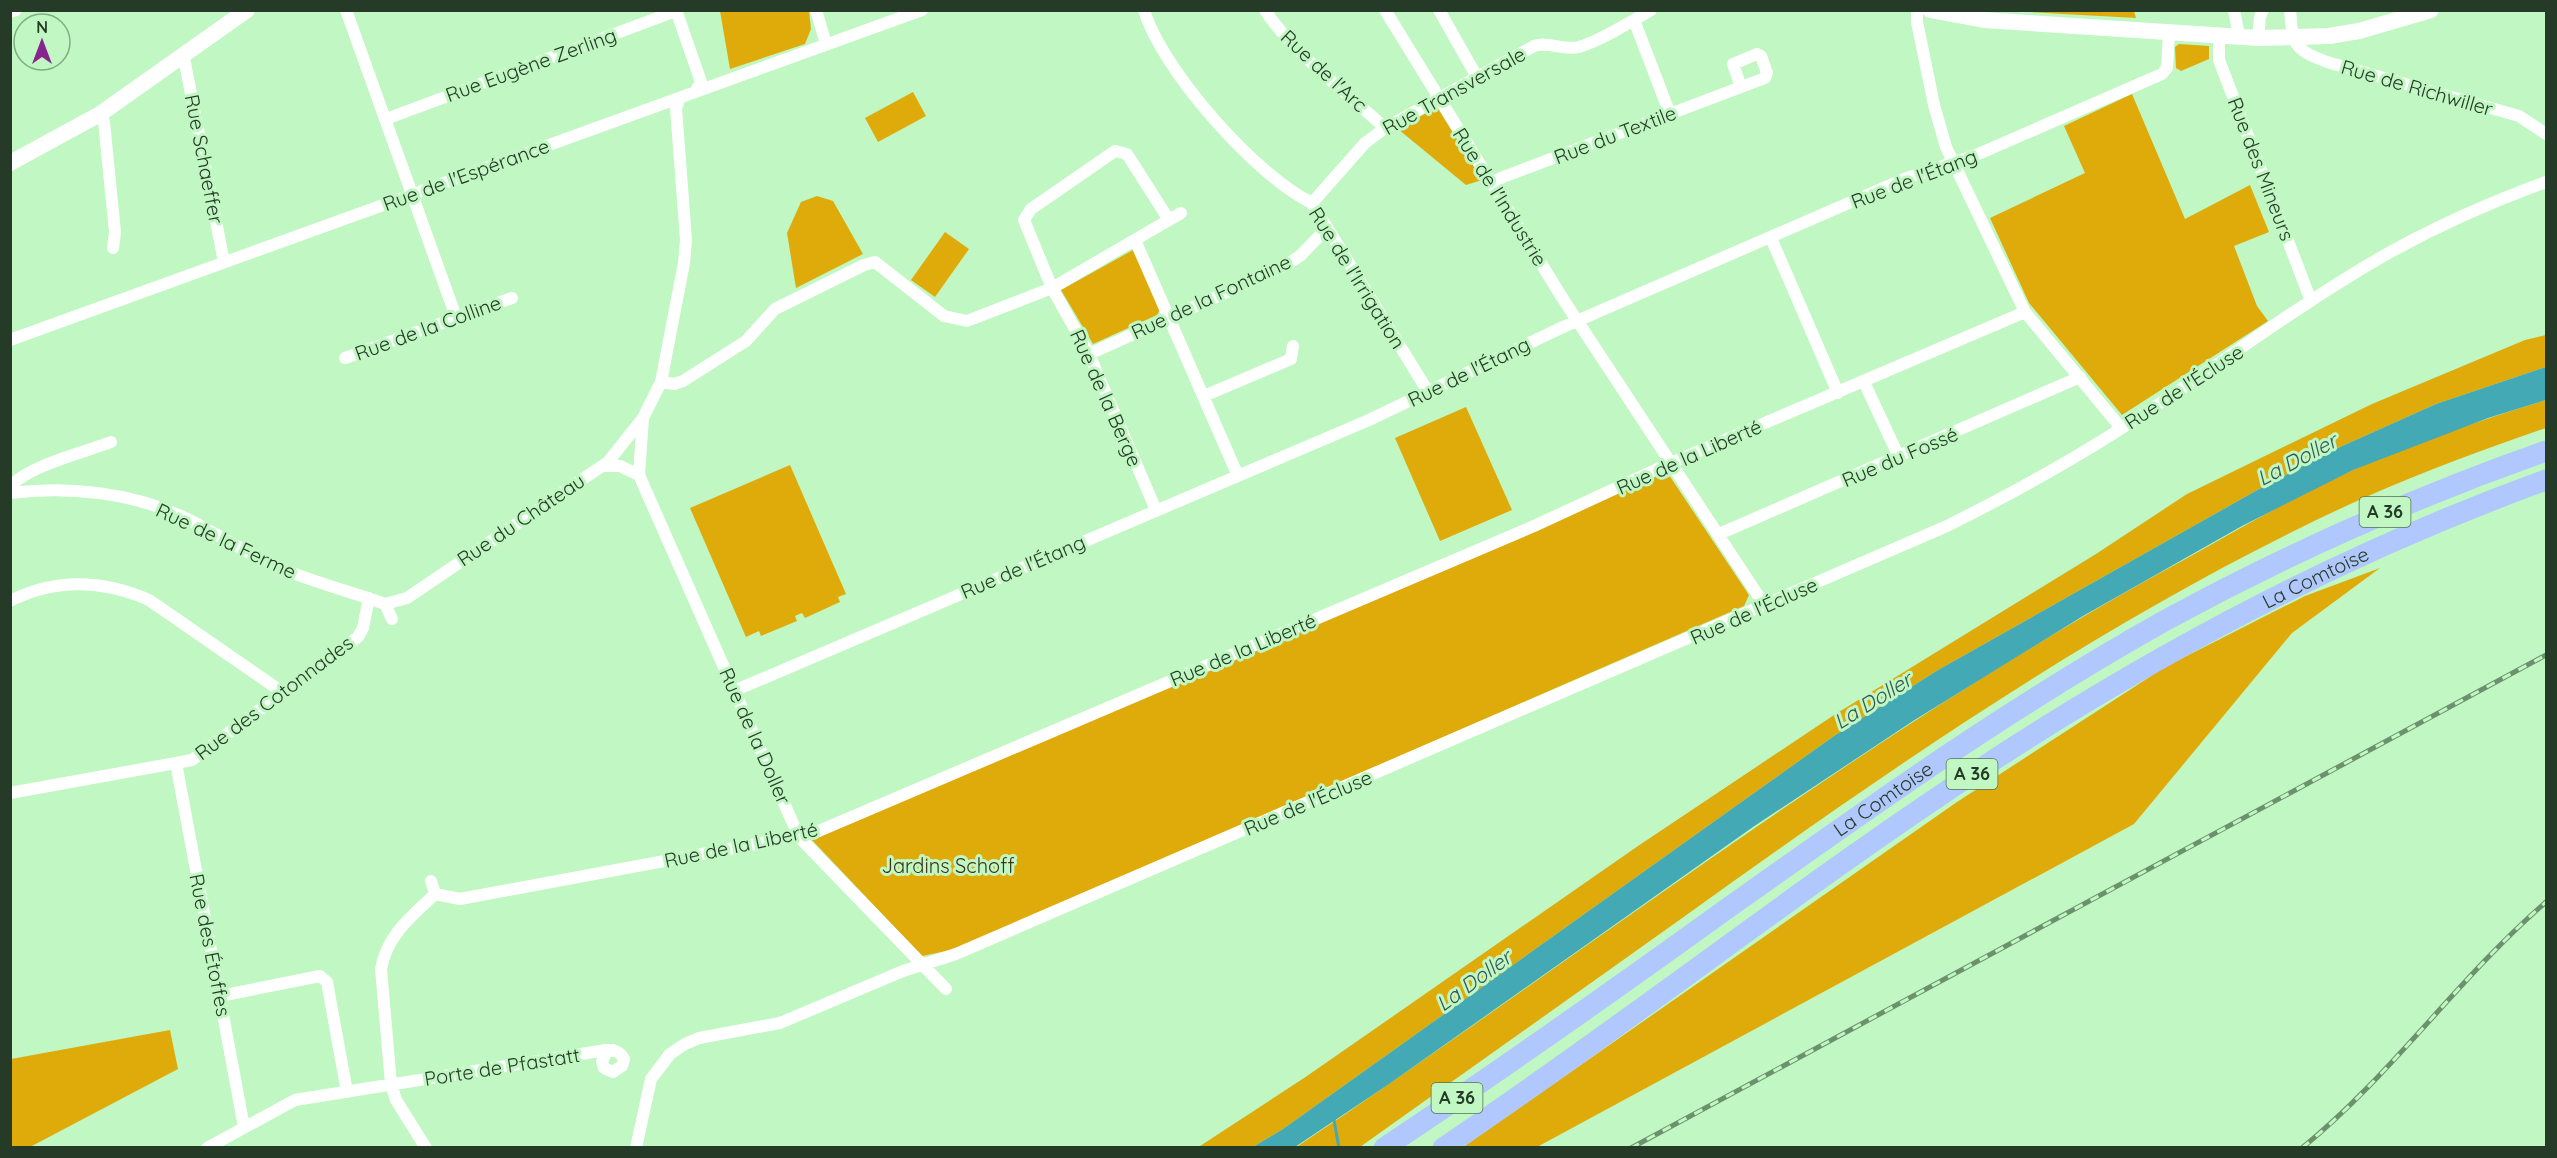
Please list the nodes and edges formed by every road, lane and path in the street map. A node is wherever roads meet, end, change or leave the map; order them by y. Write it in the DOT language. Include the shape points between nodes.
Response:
graph roads {
  1 [pos="16,10"];
  2 [pos="247,10"];
  3 [pos="346,10"];
  4 [pos="816,10"];
  5 [pos="921,10"];
  6 [pos="1144,10"];
  7 [pos="1265,10"];
  8 [pos="1385,10"];
  9 [pos="1439,10"];
  10 [pos="1651,10"];
  11 [pos="1917,10"];
  12 [pos="1930,10"];
  13 [pos="2234,10"];
  14 [pos="2263,10"];
  15 [pos="2290,10"];
  16 [pos="2431,10"];
  17 [pos="676,11"];
  18 [pos="10,12"];
  19 [pos="2002,16"];
  20 [pos="1634,20"];
  21 [pos="2169,33"];
  22 [pos="2228,35"];
  23 [pos="2258,38"];
  24 [pos="2292,38"];
  25 [pos="826,44"];
  26 [pos="181,56"];
  27 [pos="1477,77"];
  28 [pos="1741,87"];
  29 [pos="695,92"];
  30 [pos="680,98"];
  31 [pos="1439,98"];
  32 [pos="100,114"];
  33 [pos="1670,114"];
  34 [pos="386,119"];
  35 [pos="1385,128"];
  36 [pos="2547,134"];
  37 [pos="10,163"];
  38 [pos="1954,163"];
  39 [pos="2547,182"];
  40 [pos="1490,184"];
  41 [pos="412,194"];
  42 [pos="1312,203"];
  43 [pos="1181,213"];
  44 [pos="1169,220"];
  45 [pos="1326,229"];
  46 [pos="1770,238"];
  47 [pos="1135,240"];
  48 [pos="113,248"];
  49 [pos="224,262"];
  50 [pos="1052,288"];
  51 [pos="512,298"];
  52 [pos="2312,301"];
  53 [pos="2025,312"];
  54 [pos="1170,316"];
  55 [pos="456,317"];
  56 [pos="1578,321"];
  57 [pos="10,340"];
  58 [pos="1293,346"];
  59 [pos="1089,354"];
  60 [pos="345,358"];
  61 [pos="2080,377"];
  62 [pos="661,382"];
  63 [pos="1864,382"];
  64 [pos="1427,390"];
  65 [pos="1838,393"];
  66 [pos="1204,396"];
  67 [pos="643,418"];
  68 [pos="2121,428"];
  69 [pos="111,442"];
  70 [pos="2547,451"];
  71 [pos="1899,457"];
  72 [pos="1670,463"];
  73 [pos="600,467"];
  74 [pos="639,475"];
  75 [pos="1238,476"];
  76 [pos="2547,480"];
  77 [pos="10,487"];
  78 [pos="10,493"];
  79 [pos="1156,510"];
  80 [pos="1719,534"];
  81 [pos="369,598"];
  82 [pos="10,601"];
  83 [pos="385,604"];
  84 [pos="1766,606"];
  85 [pos="392,619"];
  86 [pos="736,690"];
  87 [pos="282,694"];
  88 [pos="176,763"];
  89 [pos="10,794"];
  90 [pos="799,837"];
  91 [pos="431,881"];
  92 [pos="435,894"];
  93 [pos="922,965"];
  94 [pos="946,989"];
  95 [pos="220,996"];
  96 [pos="613,1050"];
  97 [pos="391,1084"];
  98 [pos="347,1092"];
  99 [pos="244,1127"];
  100 [pos="207,1148"];
  101 [pos="426,1148"];
  102 [pos="636,1148"];
  103 [pos="1384,1148"];
  104 [pos="1443,1148"];
  1 -- 18 [label="street"];
  2 -- 26 [label="main road"];
  3 -- 34 [label="street"];
  4 -- 25 [label="street"];
  5 -- 25 [label="street, Rue de l'Espérance"];
  6 -- 42 [label="street, Rue de l'Irrigation" via="1151,31 1193,94 1238,144 1283,184"];
  7 -- 35 [label="street, Rue de l'Arc" via="1275,25"];
  8 -- 31 [label="street, Rue de l'Industrie"];
  9 -- 27 [label="street"];
  10 -- 20 [label="street, Rue Transversale"];
  11 -- 38 [label="street" via="1934,105"];
  12 -- 19 [label="main road" via="1951,16"];
  13 -- 22 [label="street, Rue des Mineurs"];
  14 -- 23 [label="street"];
  15 -- 24 [label="street"];
  16 -- 24 [label="main road" via="2359,31"];
  17 -- 29 [label="street" via="701,82"];
  17 -- 34 [label="street, Rue Eugène Zerling"];
  19 -- 21 [label="main road"];
  20 -- 27 [label="street, Rue Transversale" via="1579,47 1561,49 1544,42"];
  20 -- 33 [label="street"];
  21 -- 22 [label="main road"];
  21 -- 38 [label="street, Rue de l'Étang" via="2168,68 2162,74"];
  22 -- 23 [label="main road"];
  22 -- 52 [label="street, Rue des Mineurs" via="2219,60"];
  23 -- 24 [label="main road"];
  24 -- 36 [label="street, Rue de Richwiller" via="2302,53 2519,116"];
  25 -- 29 [label="street, Rue de l'Espérance"];
  26 -- 32 [label="main road"];
  26 -- 49 [label="street, Rue Schaeffer"];
  27 -- 31 [label="street, Rue Transversale"];
  28 -- 33 [label="street, Rue du Textile"];
  29 -- 30 [label="street, Rue de l'Espérance"];
  30 -- 41 [label="street, Rue de l'Espérance"];
  30 -- 62 [label="street, Rue du Château" via="676,112 686,240"];
  31 -- 35 [label="street, Rue Transversale"];
  31 -- 40 [label="street, Rue de l'Industrie"];
  32 -- 37 [label="main road"];
  32 -- 48 [label="street" via="115,232"];
  33 -- 40 [label="street, Rue du Textile"];
  34 -- 41 [label="street"];
  35 -- 42 [label="street, Rue Transversale" via="1365,143"];
  38 -- 46 [label="street, Rue de l'Étang" via="1904,179"];
  38 -- 53 [label="street"];
  39 -- 52 [label="street, Rue de l'Écluse" via="2489,203"];
  40 -- 56 [label="street, Rue de l'Industrie"];
  41 -- 49 [label="street, Rue de l'Espérance"];
  41 -- 55 [label="street"];
  42 -- 45 [label="street, Rue de l'Irrigation"];
  43 -- 44 [label="street"];
  44 -- 47 [label="street"];
  44 -- 50 [label="street, Rue de la Berge" via="1127,154 1109,152 1026,214 1024,225"];
  45 -- 54 [label="street, Rue de la Fontaine" via="1284,266"];
  45 -- 64 [label="street, Rue de l'Irrigation"];
  46 -- 56 [label="street, Rue de l'Étang"];
  46 -- 65 [label="street"];
  47 -- 50 [label="street"];
  47 -- 54 [label="street"];
  49 -- 57 [label="street, Rue de l'Espérance"];
  50 -- 59 [label="street, Rue de la Berge"];
  50 -- 62 [label="street" via="967,321 955,320 944,316 875,262 775,309 746,341 683,381"];
  51 -- 55 [label="street, Rue de la Colline"];
  52 -- 68 [label="street, Rue de l'Écluse"];
  53 -- 61 [label="street"];
  53 -- 63 [label="street, Rue de la Liberté"];
  54 -- 59 [label="street, Rue de la Fontaine"];
  54 -- 66 [label="street"];
  55 -- 60 [label="street, Rue de la Colline"];
  56 -- 64 [label="street, Rue de l'Étang"];
  56 -- 72 [label="street, Rue de l'Industrie"];
  58 -- 66 [label="street" via="1290,359"];
  59 -- 79 [label="street, Rue de la Berge"];
  61 -- 68 [label="street"];
  61 -- 71 [label="street, Rue du Fossé"];
  62 -- 67 [label="street, Rue du Château"];
  63 -- 65 [label="street, Rue de la Liberté"];
  63 -- 71 [label="street"];
  64 -- 75 [label="street, Rue de l'Étang"];
  65 -- 72 [label="street, Rue de la Liberté"];
  66 -- 75 [label="street"];
  67 -- 73 [label="street, Rue du Château" via="623,446"];
  67 -- 74 [label="street, Rue du Château"];
  68 -- 84 [label="street, Rue de l'Écluse" via="1958,521"];
  69 -- 77 [label="street" via="36,470"];
  70 -- 103 [label="highway, La Comtoise / A 36" via="2401,505 2325,539 2229,586 2107,655 1893,791"];
  71 -- 80 [label="street, Rue du Fossé"];
  72 -- 80 [label="street, Rue de l'Industrie"];
  72 -- 90 [label="street, Rue de la Liberté" via="1534,526"];
  73 -- 74 [label="street" via="620,466"];
  73 -- 83 [label="street, Rue du Château" via="407,598"];
  74 -- 86 [label="street, Rue de la Doller"];
  75 -- 79 [label="street, Rue de l'Étang"];
  76 -- 104 [label="highway, La Comtoise / A 36" via="2490,500 2327,571 2182,645 2067,714 1894,827"];
  78 -- 81 [label="street, Rue de la Ferme" via="90,492 142,502 182,516 289,572"];
  79 -- 86 [label="street, Rue de l'Étang"];
  80 -- 84 [label="street, Rue de l'Industrie"];
  81 -- 83 [label="street, Rue de la Ferme"];
  81 -- 87 [label="street, Rue des Cotonnades" via="358,637"];
  82 -- 87 [label="street" via="46,587 73,584 128,591 149,600"];
  83 -- 85 [label="street"];
  84 -- 93 [label="street, Rue de l'Écluse" via="956,954"];
  86 -- 90 [label="street, Rue de la Doller"];
  87 -- 88 [label="street, Rue des Cotonnades" via="192,760"];
  88 -- 89 [label="street, Rue des Cotonnades"];
  88 -- 95 [label="street, Rue des Étoffes"];
  90 -- 92 [label="street, Rue de la Liberté" via="460,899"];
  90 -- 93 [label="street, Rue de la Doller"];
  91 -- 92 [label="street"];
  92 -- 97 [label="street" via="393,935 383,956 381,985"];
  93 -- 94 [label="street, Rue de la Doller"];
  93 -- 102 [label="street, Rue de l'Écluse" via="780,1023 685,1044 670,1054 651,1079"];
  95 -- 98 [label="street" via="320,976 327,982"];
  95 -- 99 [label="street, Rue des Étoffes"];
  96 -- 97 [label="street, Porte de Pfastatt"];
  97 -- 98 [label="street, Porte de Pfastatt"];
  97 -- 101 [label="street" via="396,1100"];
  98 -- 99 [label="street, Porte de Pfastatt" via="295,1100"];
  99 -- 100 [label="street, Porte de Pfastatt"];
}
